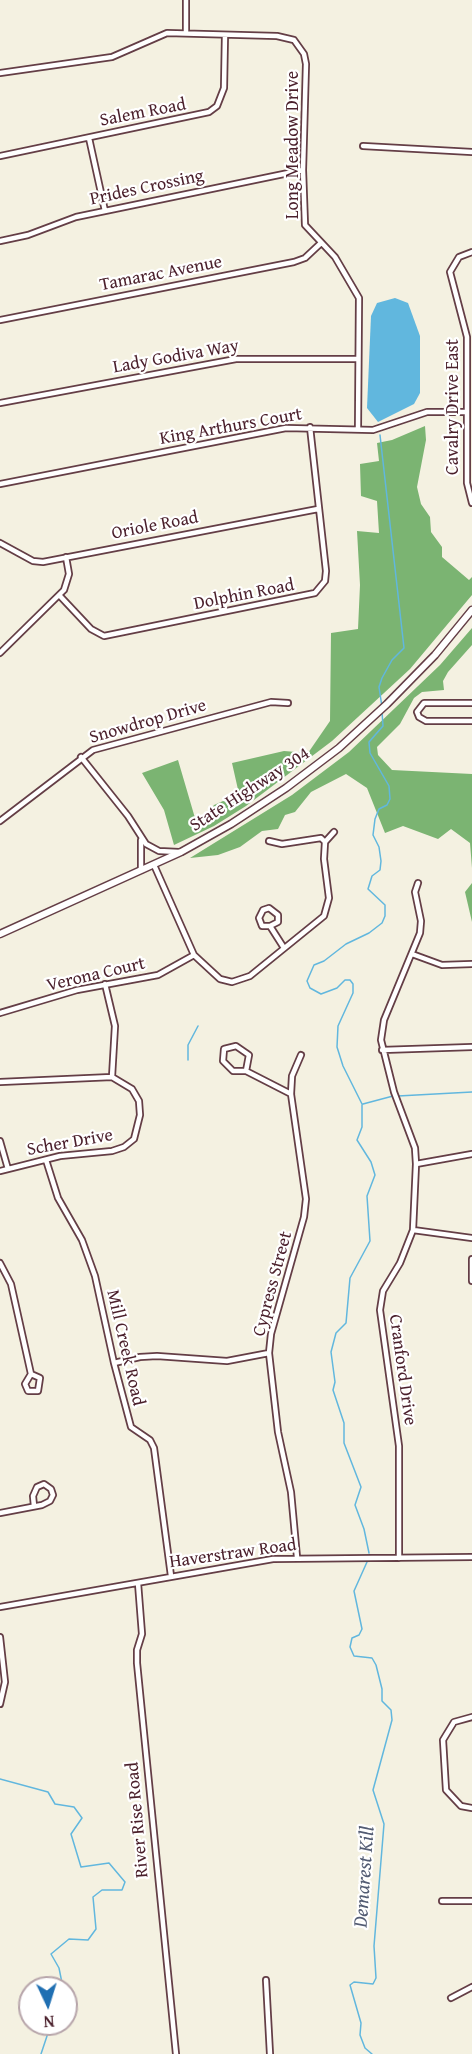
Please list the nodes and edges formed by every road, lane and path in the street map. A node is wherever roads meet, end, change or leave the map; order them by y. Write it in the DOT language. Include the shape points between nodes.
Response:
graph roads {
  1 [pos="186,0"];
  2 [pos="186,33"];
  3 [pos="225,35"];
  4 [pos="0,73"];
  5 [pos="89,138"];
  6 [pos="363,146"];
  7 [pos="472,152"];
  8 [pos="0,156"];
  9 [pos="303,170"];
  10 [pos="105,211"];
  11 [pos="0,241"];
  12 [pos="321,243"];
  13 [pos="472,252"];
  14 [pos="0,320"];
  15 [pos="358,359"];
  16 [pos="0,403"];
  17 [pos="466,412"];
  18 [pos="310,427"];
  19 [pos="358,429"];
  20 [pos="0,484"];
  21 [pos="472,503"];
  22 [pos="318,509"];
  23 [pos="0,543"];
  24 [pos="66,557"];
  25 [pos="60,596"];
  26 [pos="472,610"];
  27 [pos="0,653"];
  28 [pos="472,702"];
  29 [pos="288,703"];
  30 [pos="472,721"];
  31 [pos="81,757"];
  32 [pos="0,821"];
  33 [pos="334,832"];
  34 [pos="139,834"];
  35 [pos="269,841"];
  36 [pos="326,842"];
  37 [pos="181,852"];
  38 [pos="154,865"];
  39 [pos="141,871"];
  40 [pos="418,883"];
  41 [pos="270,926"];
  42 [pos="0,934"];
  43 [pos="284,948"];
  44 [pos="412,954"];
  45 [pos="194,955"];
  46 [pos="472,964"];
  47 [pos="105,984"];
  48 [pos="0,1013"];
  49 [pos="472,1047"];
  50 [pos="382,1050"];
  51 [pos="301,1055"];
  52 [pos="246,1071"];
  53 [pos="112,1077"];
  54 [pos="0,1082"];
  55 [pos="291,1094"];
  56 [pos="0,1141"];
  57 [pos="472,1154"];
  58 [pos="46,1160"];
  59 [pos="416,1164"];
  60 [pos="8,1169"];
  61 [pos="0,1171"];
  62 [pos="413,1230"];
  63 [pos="472,1238"];
  64 [pos="472,1258"];
  65 [pos="0,1263"];
  66 [pos="472,1281"];
  67 [pos="269,1353"];
  68 [pos="114,1364"];
  69 [pos="31,1374"];
  70 [pos="34,1506"];
  71 [pos="0,1513"];
  72 [pos="297,1557"];
  73 [pos="472,1557"];
  74 [pos="399,1558"];
  75 [pos="171,1576"];
  76 [pos="138,1583"];
  77 [pos="0,1607"];
  78 [pos="0,1637"];
  79 [pos="0,1704"];
  80 [pos="472,1717"];
  81 [pos="472,1809"];
  82 [pos="442,1901"];
  83 [pos="472,1901"];
  84 [pos="266,1980"];
  85 [pos="472,1987"];
  86 [pos="451,1998"];
  87 [pos="176,2054"];
  88 [pos="270,2054"];
  1 -- 2 [label="street"];
  2 -- 3 [label="street, Long Meadow Drive"];
  2 -- 4 [label="street, Long Meadow Drive" via="157,35 102,60"];
  3 -- 5 [label="street, Salem Road" via="224,88 217,106 209,112"];
  3 -- 9 [label="street, Long Meadow Drive" via="286,37 294,40 304,53"];
  5 -- 8 [label="street, Salem Road"];
  5 -- 10 [label="street"];
  6 -- 7 [label="street"];
  9 -- 10 [label="street, Prides Crossing"];
  9 -- 12 [label="street, Long Meadow Drive" via="305,225"];
  10 -- 11 [label="street, Prides Crossing"];
  12 -- 14 [label="street, Tamarac Avenue" via="305,258 294,262"];
  12 -- 15 [label="street, Long Meadow Drive" via="340,264 359,298"];
  13 -- 17 [label="street, Cavalry Drive East" via="459,257 450,272 467,337"];
  15 -- 16 [label="street, Lady Godiva Way" via="236,359"];
  15 -- 19 [label="street, Long Meadow Drive"];
  17 -- 19 [label="street, King Arthurs Court" via="427,412 379,430"];
  17 -- 21 [label="street, Cavalry Drive East" via="467,483"];
  18 -- 19 [label="street, King Arthurs Court"];
  18 -- 20 [label="street, King Arthurs Court" via="286,428"];
  18 -- 22 [label="street, Dolphin Road"];
  22 -- 24 [label="street, Oriole Road"];
  22 -- 25 [label="street, Dolphin Road" via="325,581 321,589 307,597 104,636 91,629"];
  23 -- 24 [label="street, Oriole Road" via="38,562"];
  24 -- 25 [label="street" via="68,583"];
  25 -- 27 [label="street"];
  26 -- 37 [label="main road, State Highway 304" via="435,655 334,752 281,792"];
  28 -- 30 [label="street" via="424,702 417,712 426,721"];
  29 -- 31 [label="street, Snowdrop Drive" via="260,705 105,746"];
  31 -- 32 [label="street, Snowdrop Drive"];
  31 -- 34 [label="street"];
  33 -- 36 [label="street"];
  34 -- 37 [label="street" via="154,849"];
  34 -- 39 [label="street"];
  35 -- 36 [label="street" via="282,844 321,838"];
  36 -- 43 [label="street" via="327,910"];
  37 -- 38 [label="main road, State Highway 304"];
  38 -- 39 [label="main road, State Highway 304"];
  38 -- 45 [label="street"];
  39 -- 42 [label="main road, State Highway 304"];
  40 -- 44 [label="street, Cranford Drive" via="415,892 421,921"];
  41 -- 41 [label="street" via="262,926 259,918 269,908 278,915 278,922"];
  41 -- 43 [label="street"];
  43 -- 45 [label="street" via="241,980 232,982 220,979"];
  44 -- 46 [label="street" via="442,965"];
  44 -- 50 [label="street, Cranford Drive" via="384,1020"];
  45 -- 47 [label="street, Verona Court" via="158,975"];
  47 -- 48 [label="street, Verona Court"];
  47 -- 53 [label="street" via="115,1026"];
  49 -- 50 [label="street"];
  50 -- 59 [label="street, Cranford Drive" via="415,1148"];
  51 -- 55 [label="street, Cypress Street" via="292,1076"];
  52 -- 52 [label="street" via="233,1071 223,1061 224,1049 236,1046 249,1055"];
  52 -- 55 [label="street"];
  53 -- 54 [label="street"];
  53 -- 58 [label="street, Scher Drive" via="124,1082 139,1101 139,1128 134,1138 112,1151"];
  55 -- 67 [label="street, Cypress Street" via="306,1199"];
  56 -- 60 [label="street"];
  57 -- 59 [label="street"];
  58 -- 60 [label="street, Scher Drive"];
  58 -- 68 [label="street, Mill Creek Road" via="58,1198 82,1240 95,1276"];
  59 -- 62 [label="street, Cranford Drive"];
  60 -- 61 [label="street, Scher Drive"];
  62 -- 63 [label="street"];
  62 -- 74 [label="street, Cranford Drive" via="383,1291 380,1310 399,1446"];
  64 -- 66 [label="street"];
  65 -- 69 [label="street" via="11,1284"];
  67 -- 68 [label="street" via="227,1361 140,1357"];
  67 -- 72 [label="street, Cypress Street"];
  68 -- 75 [label="street, Mill Creek Road" via="131,1427 150,1440 154,1448"];
  70 -- 70 [label="street" via="50,1501 53,1495 44,1484 37,1487"];
  70 -- 71 [label="street"];
  72 -- 74 [label="street, Haverstraw Road"];
  72 -- 75 [label="street, Haverstraw Road"];
  73 -- 74 [label="street, Haverstraw Road"];
  75 -- 76 [label="street, Haverstraw Road"];
  76 -- 77 [label="street, Haverstraw Road"];
  76 -- 87 [label="street, River Rise Road" via="142,1634 136,1663"];
  78 -- 79 [label="street" via="5,1682"];
  80 -- 81 [label="street" via="454,1722 444,1740 446,1790 460,1806"];
  82 -- 83 [label="street"];
  84 -- 88 [label="street"];
  85 -- 86 [label="street"];
}
